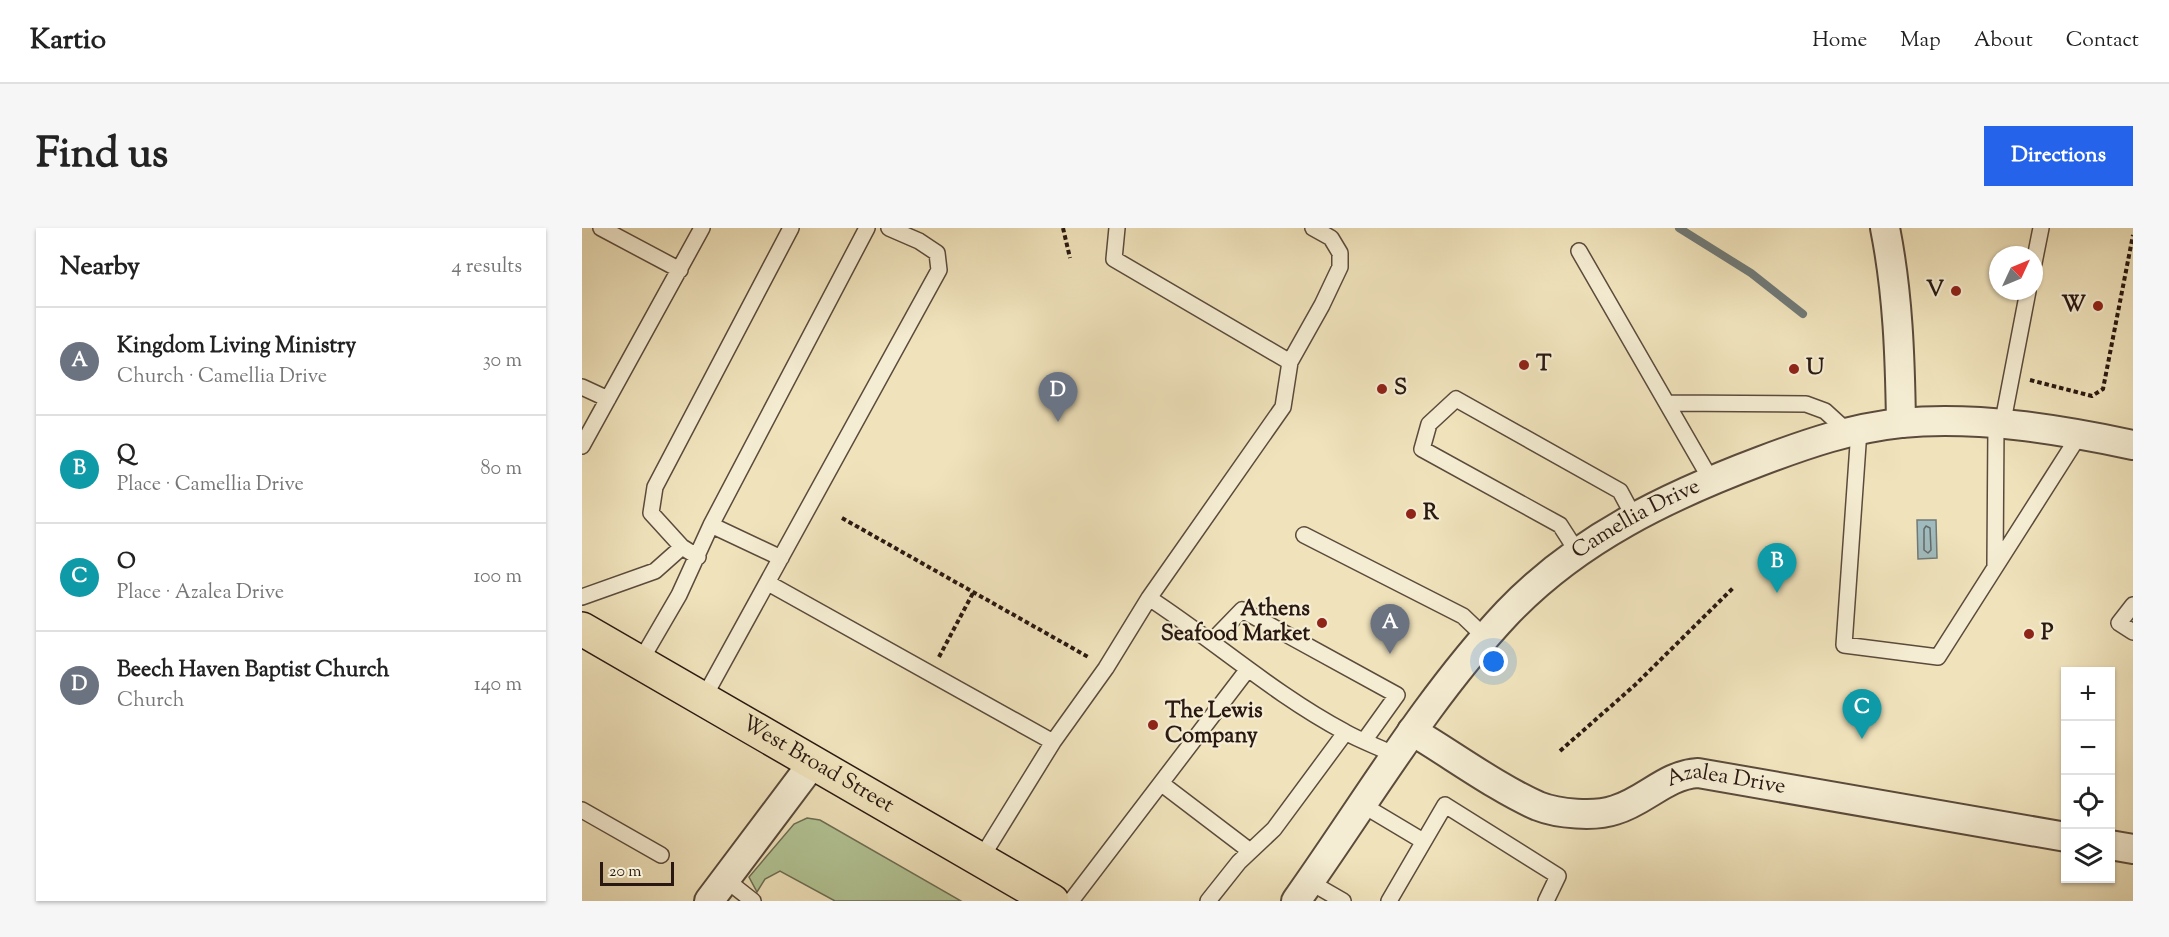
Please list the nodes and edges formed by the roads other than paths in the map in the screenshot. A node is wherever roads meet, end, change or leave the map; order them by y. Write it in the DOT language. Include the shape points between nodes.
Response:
graph roads {
  1 [pos="601,228"];
  2 [pos="702,228"];
  3 [pos="791,228"];
  4 [pos="867,228"];
  5 [pos="889,228"];
  6 [pos="1118,228"];
  7 [pos="1313,228"];
  8 [pos="1885,228"];
  9 [pos="2041,228"];
  10 [pos="2037,246"];
  11 [pos="1579,251"];
  12 [pos="680,270"];
  13 [pos="2026,300"];
  14 [pos="1290,362"];
  15 [pos="582,387"];
  16 [pos="608,399"];
  17 [pos="1667,403"];
  18 [pos="1902,423"];
  19 [pos="1999,426"];
  20 [pos="1854,431"];
  21 [pos="2080,434"];
  22 [pos="2133,445"];
  23 [pos="582,446"];
  24 [pos="1711,480"];
  25 [pos="1634,517"];
  26 [pos="711,525"];
  27 [pos="1305,535"];
  28 [pos="682,547"];
  29 [pos="1578,553"];
  30 [pos="698,557"];
  31 [pos="781,558"];
  32 [pos="1995,567"];
  33 [pos="768,583"];
  34 [pos="582,597"];
  35 [pos="1149,598"];
  36 [pos="2133,605"];
  37 [pos="582,629"];
  38 [pos="2133,632"];
  39 [pos="1486,638"];
  40 [pos="1212,641"];
  41 [pos="640,662"];
  42 [pos="1248,669"];
  43 [pos="702,701"];
  44 [pos="1412,730"];
  45 [pos="1345,733"];
  46 [pos="1364,741"];
  47 [pos="1053,742"];
  48 [pos="1395,755"];
  49 [pos="812,764"];
  50 [pos="1162,784"];
  51 [pos="1361,804"];
  52 [pos="582,810"];
  53 [pos="2061,836"];
  54 [pos="1423,841"];
  55 [pos="2115,846"];
  56 [pos="2133,849"];
  57 [pos="1250,851"];
  58 [pos="661,855"];
  59 [pos="980,860"];
  60 [pos="717,890"];
  61 [pos="1303,891"];
  62 [pos="753,901"];
  63 [pos="1052,901"];
  64 [pos="1071,901"];
  65 [pos="1208,901"];
  66 [pos="1343,901"];
  67 [pos="1389,901"];
  68 [pos="1546,901"];
  1 -- 12 [label="lane"];
  2 -- 12 [label="lane"];
  3 -- 28 [label="lane" via="655,487 651,513"];
  4 -- 26 [label="lane"];
  5 -- 31 [label="lane" via="937,253 939,270"];
  6 -- 14 [label="lane" via="1114,259"];
  7 -- 14 [label="lane" via="1331,238 1340,253 1340,267"];
  8 -- 18 [label="street" via="1899,324"];
  9 -- 10 [label="lane"];
  11 -- 17 [label="lane"];
  12 -- 16 [label="lane"];
  13 -- 19 [label="lane"];
  14 -- 35 [label="lane" via="1283,407"];
  15 -- 16 [label="lane"];
  16 -- 23 [label="lane"];
  17 -- 20 [label="lane" via="1806,404 1825,411"];
  17 -- 24 [label="lane"];
  18 -- 19 [label="street, Camellia Drive"];
  18 -- 20 [label="street, Camellia Drive"];
  19 -- 21 [label="street, Camellia Drive"];
  19 -- 32 [label="lane"];
  20 -- 24 [label="street, Camellia Drive"];
  20 -- 32 [label="lane" via="1844,645 1938,657"];
  21 -- 22 [label="street, Camellia Drive"];
  21 -- 32 [label="lane"];
  24 -- 25 [label="street, Camellia Drive"];
  25 -- 29 [label="street, Camellia Drive"];
  25 -- 29 [label="lane" via="1620,490 1456,399 1429,424 1422,449 1560,525"];
  26 -- 30 [label="lane"];
  26 -- 31 [label="lane"];
  27 -- 39 [label="lane" via="1463,616"];
  28 -- 30 [label="lane"];
  28 -- 34 [label="lane" via="655,571"];
  29 -- 39 [label="street, Camellia Drive" via="1509,611"];
  30 -- 41 [label="lane"];
  31 -- 33 [label="lane"];
  33 -- 43 [label="lane"];
  33 -- 47 [label="lane"];
  35 -- 40 [label="lane"];
  35 -- 47 [label="lane" via="1106,668"];
  36 -- 38 [label="lane" via="2119,623"];
  37 -- 41 [label="main road, West Broad Street"];
  39 -- 44 [label="street, Camellia Drive"];
  40 -- 42 [label="lane"];
  40 -- 46 [label="lane" via="1242,610 1397,695"];
  41 -- 43 [label="main road, West Broad Street"];
  42 -- 45 [label="lane"];
  42 -- 50 [label="lane"];
  43 -- 49 [label="main road, West Broad Street"];
  44 -- 48 [label="street, Camellia Drive"];
  44 -- 53 [label="street, Azalea Drive" via="1527,800 1555,810 1601,814 1616,810 1675,777 1698,773"];
  45 -- 46 [label="lane"];
  45 -- 57 [label="lane" via="1274,829"];
  46 -- 48 [label="lane"];
  47 -- 59 [label="lane"];
  48 -- 51 [label="street, Camellia Drive"];
  49 -- 59 [label="main road, West Broad Street"];
  49 -- 60 [label="street"];
  50 -- 57 [label="lane"];
  50 -- 64 [label="lane"];
  51 -- 54 [label="lane"];
  51 -- 61 [label="street, Camellia Drive"];
  52 -- 58 [label="lane"];
  54 -- 67 [label="lane"];
  54 -- 68 [label="lane" via="1445,805 1558,876"];
  55 -- 56 [label="street"];
  57 -- 65 [label="lane"];
  59 -- 63 [label="main road, West Broad Street"];
  60 -- 62 [label="lane"];
  61 -- 66 [label="lane"];
}
